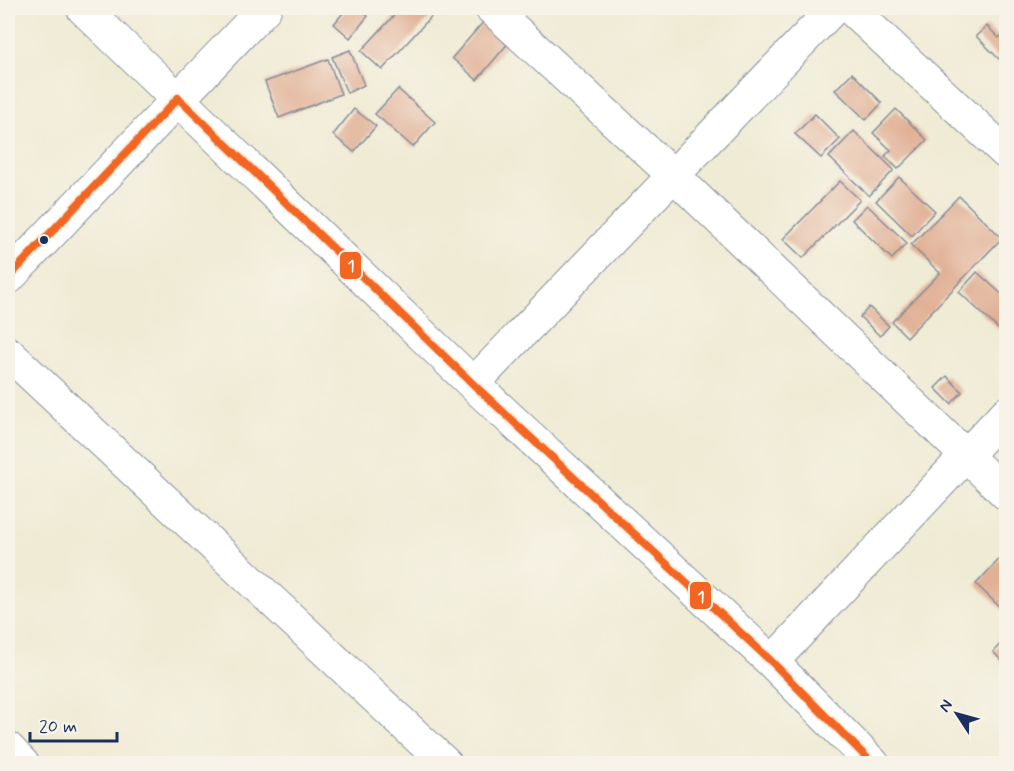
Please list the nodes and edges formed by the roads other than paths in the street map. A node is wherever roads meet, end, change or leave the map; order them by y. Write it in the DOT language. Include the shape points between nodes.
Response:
graph roads {
  1 [pos="83,8"];
  2 [pos="265,8"];
  3 [pos="491,8"];
  4 [pos="834,8"];
  5 [pos="850,8"];
  6 [pos="178,98"];
  7 [pos="1006,153"];
  8 [pos="674,175"];
  9 [pos="8,278"];
  10 [pos="8,353"];
  11 [pos="473,384"];
  12 [pos="1006,413"];
  13 [pos="967,455"];
  14 [pos="1006,494"];
  15 [pos="772,662"];
  16 [pos="8,748"];
  17 [pos="23,764"];
  18 [pos="446,764"];
  19 [pos="873,764"];
  1 -- 6 [label="street"];
  2 -- 6 [label="street"];
  3 -- 8 [label="street"];
  4 -- 8 [label="street"];
  5 -- 7 [label="street"];
  6 -- 9 [label="street"];
  6 -- 11 [label="street"];
  8 -- 11 [label="street"];
  8 -- 13 [label="street"];
  10 -- 18 [label="street"];
  11 -- 15 [label="street"];
  12 -- 13 [label="street"];
  13 -- 14 [label="street"];
  13 -- 15 [label="street"];
  15 -- 19 [label="street"];
  16 -- 17 [label="street"];
}
